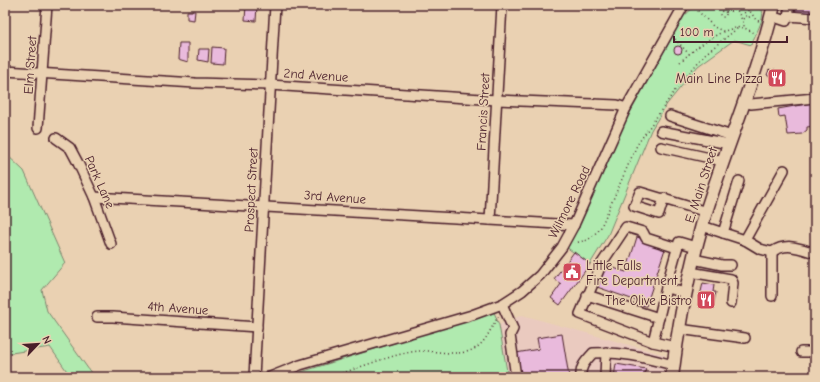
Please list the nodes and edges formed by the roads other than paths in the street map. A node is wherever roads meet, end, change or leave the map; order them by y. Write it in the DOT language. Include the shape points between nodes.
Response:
graph roads {
  1 [pos="47,5"];
  2 [pos="275,5"];
  3 [pos="502,5"];
  4 [pos="684,5"];
  5 [pos="790,5"];
  6 [pos="771,15"];
  7 [pos="788,16"];
  8 [pos="815,18"];
  9 [pos="5,71"];
  10 [pos="43,72"];
  11 [pos="270,85"];
  12 [pos="815,98"];
  13 [pos="497,100"];
  14 [pos="744,102"];
  15 [pos="626,108"];
  16 [pos="670,116"];
  17 [pos="38,128"];
  18 [pos="661,132"];
  19 [pos="56,138"];
  20 [pos="730,140"];
  21 [pos="662,147"];
  22 [pos="723,161"];
  23 [pos="784,170"];
  24 [pos="739,181"];
  25 [pos="94,197"];
  26 [pos="664,198"];
  27 [pos="263,206"];
  28 [pos="706,212"];
  29 [pos="490,220"];
  30 [pos="574,225"];
  31 [pos="702,226"];
  32 [pos="723,233"];
  33 [pos="745,240"];
  34 [pos="111,244"];
  35 [pos="677,248"];
  36 [pos="772,252"];
  37 [pos="695,253"];
  38 [pos="815,253"];
  39 [pos="730,265"];
  40 [pos="690,272"];
  41 [pos="666,288"];
  42 [pos="686,293"];
  43 [pos="587,295"];
  44 [pos="772,296"];
  45 [pos="732,303"];
  46 [pos="503,307"];
  47 [pos="97,318"];
  48 [pos="659,318"];
  49 [pos="256,327"];
  50 [pos="678,330"];
  51 [pos="745,338"];
  52 [pos="653,342"];
  53 [pos="676,347"];
  54 [pos="606,352"];
  55 [pos="801,352"];
  56 [pos="815,352"];
  57 [pos="672,371"];
  58 [pos="254,377"];
  59 [pos="270,377"];
  60 [pos="516,377"];
  61 [pos="581,377"];
  62 [pos="605,377"];
  1 -- 10 [label="street, Elm Street"];
  2 -- 11 [label="street, Prospect Street"];
  3 -- 13 [label="street, Francis Street"];
  4 -- 15 [label="street, Wilmore Road"];
  5 -- 7 [label="street"];
  6 -- 7 [label="street" via="786,21"];
  6 -- 14 [label="main road, E. Main Street"];
  7 -- 8 [label="street"];
  9 -- 10 [label="street, 2nd Avenue"];
  10 -- 11 [label="street, 2nd Avenue" via="195,83"];
  10 -- 17 [label="street, Elm Street"];
  11 -- 13 [label="street, 2nd Avenue"];
  11 -- 27 [label="street, Prospect Street"];
  12 -- 14 [label="street" via="751,104"];
  13 -- 15 [label="street, 2nd Avenue" via="617,105"];
  13 -- 29 [label="street, Francis Street"];
  14 -- 20 [label="main road, E. Main Street"];
  15 -- 30 [label="street, Wilmore Road"];
  16 -- 20 [label="street"];
  18 -- 20 [label="street"];
  19 -- 25 [label="street, Park Lane" via="70,148"];
  20 -- 22 [label="main road, E. Main Street"];
  21 -- 22 [label="street"];
  22 -- 28 [label="main road, E. Main Street"];
  23 -- 33 [label="street"];
  24 -- 32 [label="street"];
  25 -- 27 [label="street, 3rd Avenue"];
  25 -- 34 [label="street, Park Lane"];
  26 -- 28 [label="street"];
  27 -- 29 [label="street, 3rd Avenue"];
  27 -- 49 [label="street, Prospect Street"];
  28 -- 31 [label="main road, E. Main Street"];
  29 -- 30 [label="street, 3rd Avenue"];
  30 -- 46 [label="street, Wilmore Road" via="562,247 540,275"];
  31 -- 32 [label="street"];
  31 -- 37 [label="main road, E. Main Street"];
  32 -- 33 [label="street"];
  33 -- 36 [label="street" via="760,249"];
  35 -- 37 [label="street" via="679,242"];
  35 -- 41 [label="street"];
  35 -- 43 [label="street" via="646,238 643,232 626,227 602,263"];
  36 -- 38 [label="street" via="790,245"];
  36 -- 44 [label="street"];
  37 -- 39 [label="street" via="722,265"];
  37 -- 40 [label="main road, E. Main Street"];
  40 -- 42 [label="main road, E. Main Street"];
  40 -- 45 [label="street" via="730,279 733,283"];
  41 -- 42 [label="street"];
  41 -- 48 [label="street"];
  42 -- 50 [label="main road, E. Main Street"];
  43 -- 48 [label="street"];
  43 -- 52 [label="street" via="580,314"];
  46 -- 59 [label="street, Wilmore Road" via="300,365"];
  46 -- 60 [label="street" via="513,329 510,335"];
  47 -- 49 [label="street, 4th Avenue"];
  48 -- 52 [label="street"];
  49 -- 58 [label="street, Prospect Street"];
  50 -- 51 [label="street"];
  50 -- 53 [label="main road, E. Main Street"];
  52 -- 53 [label="street"];
  53 -- 57 [label="main road, E. Main Street"];
  54 -- 57 [label="street" via="631,354"];
  54 -- 61 [label="street" via="593,353 583,365"];
  54 -- 62 [label="street"];
  55 -- 56 [label="street"];
}
